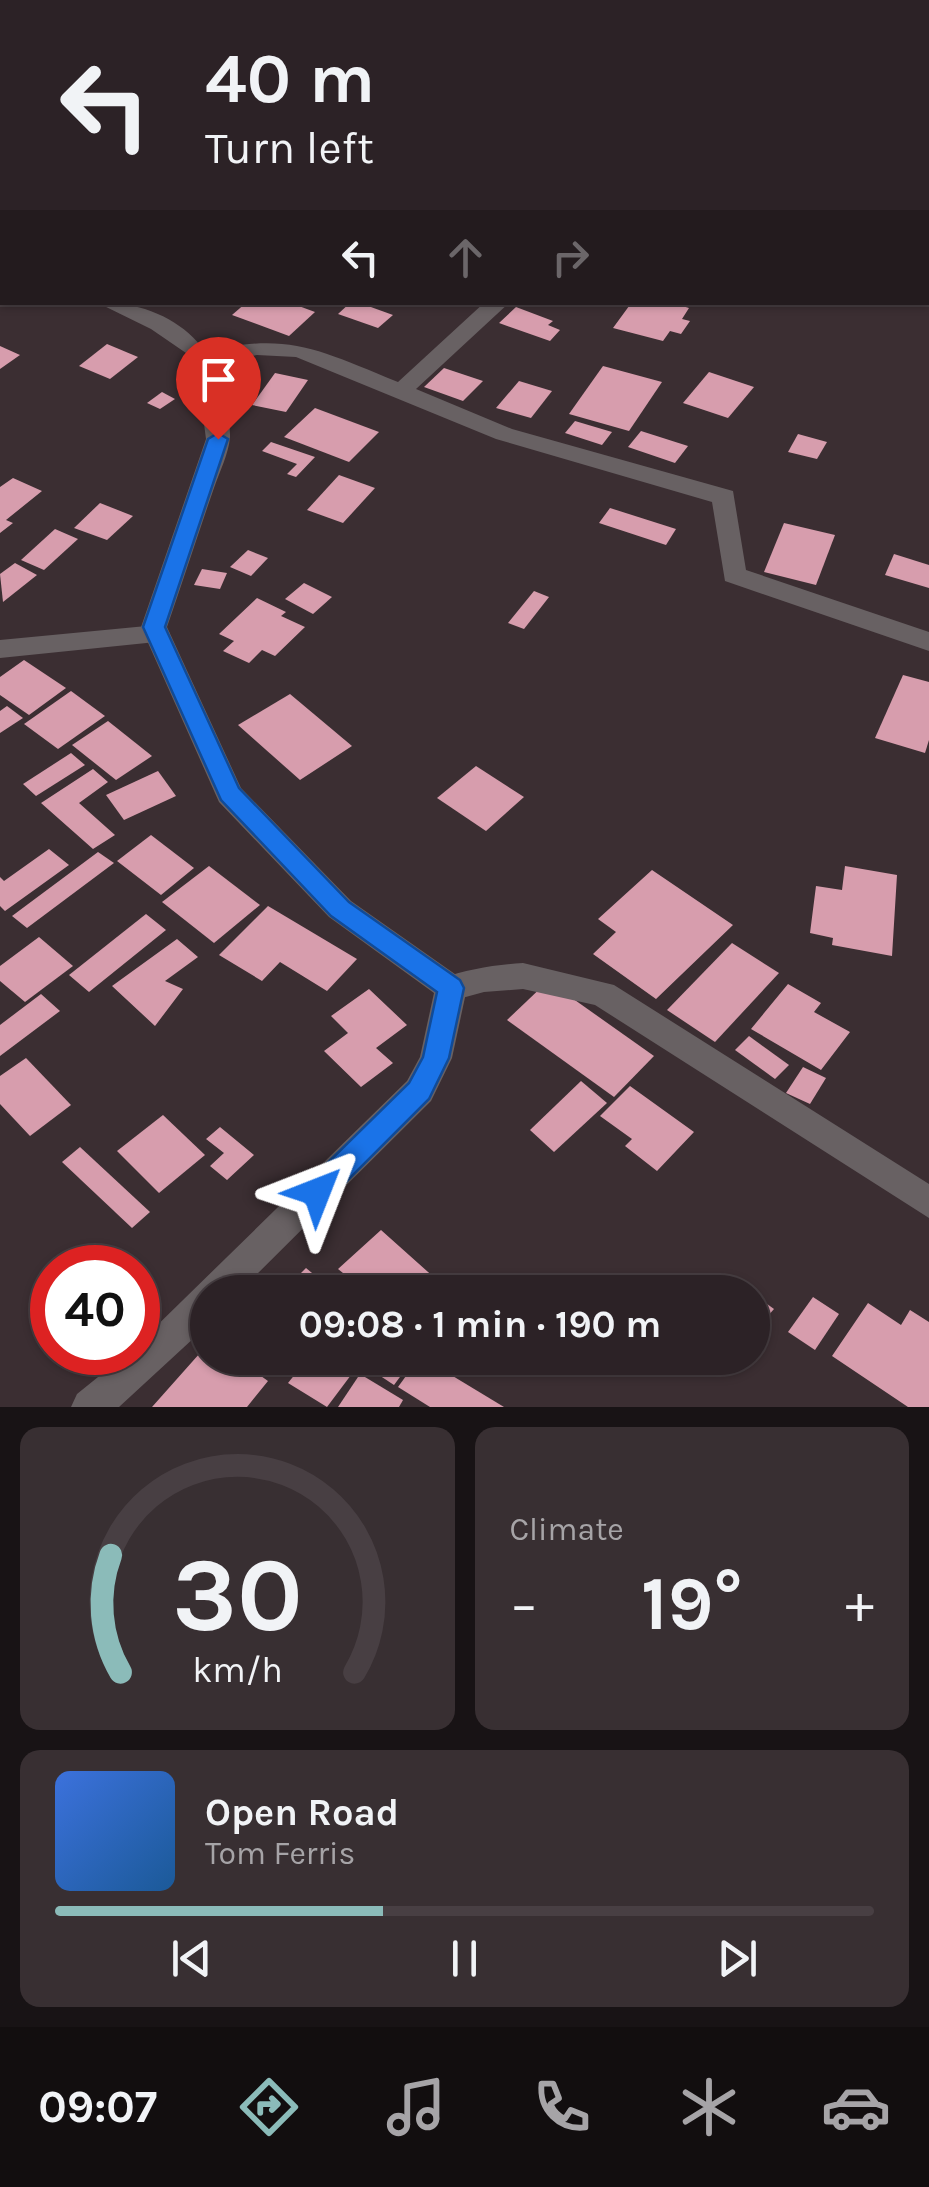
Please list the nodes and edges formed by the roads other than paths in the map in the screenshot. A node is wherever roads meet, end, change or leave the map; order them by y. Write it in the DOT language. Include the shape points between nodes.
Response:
graph roads {
  1 [pos="114,305"];
  2 [pos="497,305"];
  3 [pos="201,358"];
  4 [pos="400,392"];
  5 [pos="157,634"];
  6 [pos="929,642"];
  7 [pos="0,649"];
  8 [pos="451,988"];
  9 [pos="929,1203"];
  10 [pos="231,1275"];
  11 [pos="190,1318"];
  12 [pos="90,1407"];
  1 -- 3 [label="street" via="158,324"];
  2 -- 4 [label="street"];
  3 -- 4 [label="street" via="257,348 300,350"];
  3 -- 5 [label="street" via="218,439"];
  4 -- 6 [label="street" via="504,434 724,497 734,574"];
  5 -- 7 [label="street"];
  5 -- 8 [label="street" via="229,794 340,909"];
  8 -- 9 [label="street" via="524,976 604,994"];
  8 -- 10 [label="street" via="436,1058 419,1091"];
  11 -- 12 [label="street"];
}
